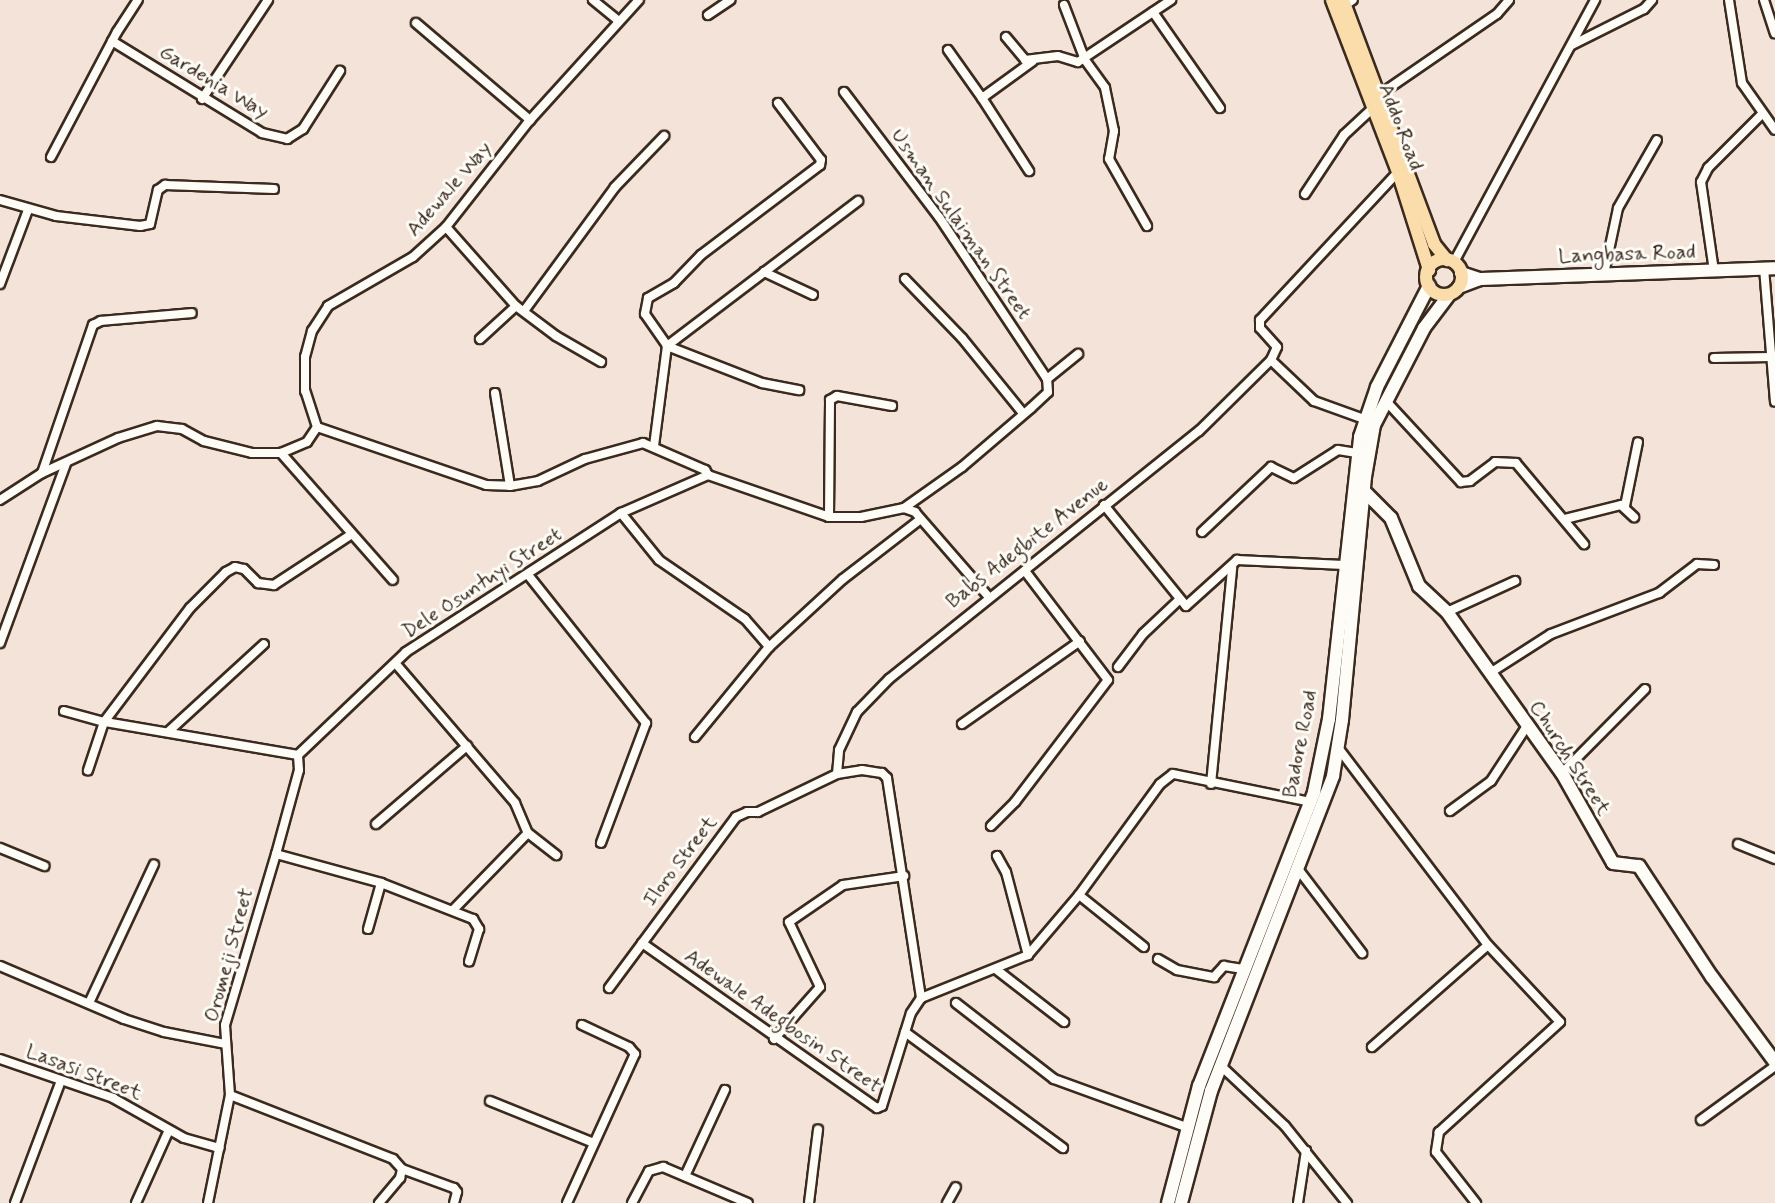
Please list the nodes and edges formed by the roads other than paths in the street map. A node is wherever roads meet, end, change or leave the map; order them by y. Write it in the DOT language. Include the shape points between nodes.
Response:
graph roads {
  1 [pos="138,0"];
  2 [pos="268,0"];
  3 [pos="593,0"];
  4 [pos="639,0"];
  5 [pos="730,0"];
  6 [pos="1171,0"];
  7 [pos="1332,0"];
  8 [pos="1509,0"];
  9 [pos="1595,0"];
  10 [pos="1652,0"];
  11 [pos="1729,0"];
  12 [pos="1764,0"];
  13 [pos="1347,2"];
  14 [pos="1064,5"];
  15 [pos="1153,12"];
  16 [pos="1772,13"];
  17 [pos="708,15"];
  18 [pos="619,21"];
  19 [pos="416,23"];
  20 [pos="1775,33"];
  21 [pos="1006,37"];
  22 [pos="112,41"];
  23 [pos="1571,45"];
  24 [pos="948,50"];
  25 [pos="1085,60"];
  26 [pos="1033,61"];
  27 [pos="340,71"];
  28 [pos="844,92"];
  29 [pos="1379,95"];
  30 [pos="982,98"];
  31 [pos="202,99"];
  32 [pos="778,103"];
  33 [pos="1220,108"];
  34 [pos="1373,108"];
  35 [pos="1761,115"];
  36 [pos="530,120"];
  37 [pos="1775,130"];
  38 [pos="664,136"];
  39 [pos="1657,140"];
  40 [pos="51,157"];
  41 [pos="1029,171"];
  42 [pos="1398,172"];
  43 [pos="274,189"];
  44 [pos="1305,194"];
  45 [pos="0,200"];
  46 [pos="858,201"];
  47 [pos="28,210"];
  48 [pos="1147,226"];
  49 [pos="446,227"];
  50 [pos="1454,265"];
  51 [pos="1769,268"];
  52 [pos="1429,270"];
  53 [pos="1714,271"];
  54 [pos="764,272"];
  55 [pos="1604,274"];
  56 [pos="905,279"];
  57 [pos="1480,279"];
  58 [pos="0,284"];
  59 [pos="1429,286"];
  60 [pos="1459,287"];
  61 [pos="813,295"];
  62 [pos="1448,296"];
  63 [pos="520,308"];
  64 [pos="192,313"];
  65 [pos="480,339"];
  66 [pos="667,346"];
  67 [pos="1078,354"];
  68 [pos="1771,357"];
  69 [pos="1714,358"];
  70 [pos="1271,360"];
  71 [pos="601,362"];
  72 [pos="1047,379"];
  73 [pos="799,390"];
  74 [pos="495,393"];
  75 [pos="1385,400"];
  76 [pos="1775,402"];
  77 [pos="892,406"];
  78 [pos="1022,412"];
  79 [pos="1364,418"];
  80 [pos="317,428"];
  81 [pos="1638,442"];
  82 [pos="654,446"];
  83 [pos="281,453"];
  84 [pos="1357,453"];
  85 [pos="66,464"];
  86 [pos="42,473"];
  87 [pos="708,475"];
  88 [pos="510,486"];
  89 [pos="1364,491"];
  90 [pos="0,500"];
  91 [pos="1104,505"];
  92 [pos="1625,506"];
  93 [pos="904,508"];
  94 [pos="621,513"];
  95 [pos="1634,517"];
  96 [pos="829,518"];
  97 [pos="921,519"];
  98 [pos="1565,519"];
  99 [pos="1202,532"];
  100 [pos="352,534"];
  101 [pos="1584,544"];
  102 [pos="1344,565"];
  103 [pos="1714,566"];
  104 [pos="1232,568"];
  105 [pos="1025,571"];
  106 [pos="528,576"];
  107 [pos="393,580"];
  108 [pos="1515,581"];
  109 [pos="989,597"];
  110 [pos="1179,600"];
  111 [pos="1447,612"];
  112 [pos="1080,640"];
  113 [pos="0,643"];
  114 [pos="264,644"];
  115 [pos="769,647"];
  116 [pos="396,664"];
  117 [pos="1118,667"];
  118 [pos="1490,673"];
  119 [pos="1646,689"];
  120 [pos="64,711"];
  121 [pos="104,722"];
  122 [pos="962,724"];
  123 [pos="1527,726"];
  124 [pos="168,732"];
  125 [pos="695,738"];
  126 [pos="467,746"];
  127 [pos="1339,749"];
  128 [pos="298,755"];
  129 [pos="88,770"];
  130 [pos="1562,773"];
  131 [pos="837,774"];
  132 [pos="1211,784"];
  133 [pos="1311,801"];
  134 [pos="1450,811"];
  135 [pos="376,824"];
  136 [pos="991,826"];
  137 [pos="528,833"];
  138 [pos="601,843"];
  139 [pos="1738,844"];
  140 [pos="0,848"];
  141 [pos="276,854"];
  142 [pos="556,855"];
  143 [pos="997,856"];
  144 [pos="1775,860"];
  145 [pos="154,864"];
  146 [pos="44,866"];
  147 [pos="1298,869"];
  148 [pos="904,876"];
  149 [pos="381,883"];
  150 [pos="1079,895"];
  151 [pos="453,910"];
  152 [pos="368,929"];
  153 [pos="642,943"];
  154 [pos="1488,945"];
  155 [pos="1144,947"];
  156 [pos="1362,953"];
  157 [pos="1028,955"];
  158 [pos="1158,959"];
  159 [pos="469,962"];
  160 [pos="0,966"];
  161 [pos="1244,969"];
  162 [pos="996,970"];
  163 [pos="609,988"];
  164 [pos="921,998"];
  165 [pos="89,1003"];
  166 [pos="956,1003"];
  167 [pos="1064,1022"];
  168 [pos="582,1025"];
  169 [pos="905,1032"];
  170 [pos="774,1039"];
  171 [pos="225,1044"];
  172 [pos="1372,1047"];
  173 [pos="0,1059"];
  174 [pos="1775,1064"];
  175 [pos="1220,1065"];
  176 [pos="60,1083"];
  177 [pos="725,1090"];
  178 [pos="230,1095"];
  179 [pos="489,1101"];
  180 [pos="1701,1120"];
  181 [pos="1185,1127"];
  182 [pos="169,1130"];
  183 [pos="818,1130"];
  184 [pos="594,1143"];
  185 [pos="220,1148"];
  186 [pos="1063,1148"];
  187 [pos="1306,1151"];
  188 [pos="402,1169"];
  189 [pos="685,1176"];
  190 [pos="956,1187"];
  191 [pos="15,1203"];
  192 [pos="136,1203"];
  193 [pos="208,1203"];
  194 [pos="379,1203"];
  195 [pos="454,1203"];
  196 [pos="567,1203"];
  197 [pos="632,1203"];
  198 [pos="748,1203"];
  199 [pos="808,1203"];
  200 [pos="947,1203"];
  201 [pos="1168,1203"];
  202 [pos="1181,1203"];
  203 [pos="1298,1203"];
  204 [pos="1347,1203"];
  205 [pos="1476,1203"];
  1 -- 22 [label="street"];
  2 -- 31 [label="street"];
  3 -- 18 [label="street"];
  4 -- 18 [label="street, Adewale Way"];
  5 -- 17 [label="street"];
  6 -- 15 [label="street"];
  7 -- 34 [label="main road, Addo Road"];
  8 -- 29 [label="street" via="1497,14"];
  9 -- 23 [label="street"];
  10 -- 23 [label="street" via="1644,9"];
  11 -- 35 [label="street" via="1742,83"];
  12 -- 16 [label="street"];
  13 -- 29 [label="main road, Addo Road"];
  14 -- 25 [label="street"];
  15 -- 25 [label="street"];
  15 -- 33 [label="street"];
  16 -- 20 [label="street"];
  18 -- 36 [label="street, Adewale Way"];
  19 -- 36 [label="street"];
  21 -- 26 [label="street" via="1018,54"];
  22 -- 31 [label="street, Gardenia Way"];
  22 -- 40 [label="street"];
  23 -- 50 [label="street"];
  24 -- 30 [label="street"];
  25 -- 26 [label="street" via="1071,61 1058,56"];
  25 -- 48 [label="street" via="1105,88 1114,131 1109,159"];
  26 -- 30 [label="street"];
  27 -- 31 [label="street, Gardenia Way" via="303,129 287,139 262,133"];
  28 -- 72 [label="street, Usman Sulaiman Street" via="939,217"];
  29 -- 50 [label="main road, Addo Road" via="1437,251"];
  30 -- 41 [label="street"];
  32 -- 66 [label="street" via="820,165 701,255 674,283 648,298 645,314"];
  34 -- 42 [label="main road, Addo Road"];
  34 -- 44 [label="street" via="1344,135"];
  35 -- 37 [label="street"];
  35 -- 53 [label="street" via="1708,168 1701,182"];
  36 -- 49 [label="street, Adewale Way"];
  38 -- 63 [label="street" via="615,187"];
  39 -- 55 [label="street" via="1618,208"];
  42 -- 52 [label="main road, Addo Road"];
  42 -- 70 [label="street" via="1324,254 1262,314 1260,328 1277,347"];
  43 -- 47 [label="street" via="165,185 158,190 150,224 140,226"];
  45 -- 47 [label="street"];
  46 -- 54 [label="street"];
  47 -- 58 [label="street"];
  49 -- 63 [label="street"];
  49 -- 80 [label="street, Adewale Way" via="413,257 328,306 312,331 305,357 304,391"];
  50 -- 52 [label="main road" via="1437,261"];
  50 -- 57 [label="main road"];
  50 -- 60 [label="main road"];
  51 -- 53 [label="main road, Langbasa Road"];
  51 -- 68 [label="street"];
  52 -- 59 [label="main road"];
  53 -- 55 [label="main road, Langbasa Road"];
  54 -- 61 [label="street"];
  54 -- 66 [label="street"];
  55 -- 57 [label="main road, Langbasa Road"];
  56 -- 78 [label="street" via="962,338"];
  57 -- 60 [label="main road"];
  59 -- 62 [label="main road"];
  59 -- 79 [label="main road, Badore Road"];
  60 -- 62 [label="main road"];
  62 -- 75 [label="main road, Badore Road" via="1424,328"];
  63 -- 65 [label="street"];
  63 -- 71 [label="street" via="556,336"];
  64 -- 86 [label="street" via="101,321 93,325"];
  66 -- 73 [label="street" via="762,383"];
  66 -- 82 [label="street"];
  67 -- 72 [label="street"];
  68 -- 69 [label="street"];
  68 -- 76 [label="street"];
  70 -- 79 [label="street" via="1314,401"];
  70 -- 91 [label="street, Babs Adegbite Avenue" via="1199,431"];
  72 -- 78 [label="street" via="1048,392"];
  74 -- 88 [label="street"];
  75 -- 89 [label="main road, Badore Road" via="1374,426"];
  75 -- 98 [label="street" via="1461,482 1470,481 1495,462 1516,463"];
  77 -- 96 [label="street" via="837,396 830,400"];
  78 -- 93 [label="street" via="962,467"];
  79 -- 84 [label="main road, Badore Road"];
  80 -- 83 [label="street" via="307,442"];
  80 -- 88 [label="street" via="486,485"];
  81 -- 92 [label="street"];
  82 -- 87 [label="street"];
  82 -- 88 [label="street" via="635,444 585,459 538,481"];
  83 -- 85 [label="street" via="228,449 182,429 157,426 118,438"];
  83 -- 100 [label="street"];
  84 -- 99 [label="street" via="1338,450 1294,478 1271,467"];
  84 -- 102 [label="main road, Badore Road"];
  85 -- 86 [label="street"];
  85 -- 113 [label="street"];
  86 -- 90 [label="street"];
  87 -- 94 [label="street, Dele Osuntuyi Street"];
  87 -- 96 [label="street"];
  89 -- 111 [label="main road, Church Street" via="1391,518 1419,586"];
  89 -- 127 [label="main road, Badore Road"];
  91 -- 105 [label="street, Babs Adegbite Avenue"];
  91 -- 110 [label="street"];
  92 -- 95 [label="street"];
  92 -- 98 [label="street"];
  93 -- 96 [label="street" via="861,517"];
  93 -- 97 [label="street"];
  94 -- 106 [label="street, Dele Osuntuyi Street"];
  94 -- 115 [label="street" via="658,560 745,619"];
  97 -- 109 [label="street"];
  97 -- 115 [label="street" via="843,579"];
  98 -- 101 [label="street"];
  100 -- 107 [label="street"];
  100 -- 121 [label="street" via="274,585 258,583 244,569 235,567 226,572 190,609"];
  102 -- 104 [label="street" via="1246,559 1237,560"];
  102 -- 133 [label="main road, Badore Road" via="1327,728"];
  103 -- 118 [label="street" via="1697,564 1659,593 1551,634"];
  104 -- 110 [label="street" via="1191,604 1186,606"];
  104 -- 132 [label="street"];
  105 -- 109 [label="street, Babs Adegbite Avenue"];
  105 -- 112 [label="street"];
  106 -- 116 [label="street, Dele Osuntuyi Street" via="406,652"];
  106 -- 138 [label="street" via="646,723"];
  108 -- 111 [label="street"];
  109 -- 131 [label="street, Babs Adegbite Avenue" via="889,679 857,712 839,750"];
  110 -- 117 [label="street" via="1143,634"];
  111 -- 118 [label="main road, Church Street"];
  112 -- 122 [label="street"];
  112 -- 136 [label="street" via="1108,680 1016,802"];
  114 -- 124 [label="street"];
  115 -- 125 [label="street"];
  116 -- 126 [label="street"];
  116 -- 128 [label="street, Dele Osuntuyi Street"];
  118 -- 123 [label="main road, Church Street"];
  119 -- 130 [label="street"];
  120 -- 121 [label="street"];
  121 -- 124 [label="street"];
  121 -- 129 [label="street"];
  123 -- 130 [label="main road, Church Street"];
  123 -- 134 [label="street" via="1491,781"];
  124 -- 128 [label="street"];
  126 -- 135 [label="street"];
  126 -- 137 [label="street" via="514,803"];
  127 -- 147 [label="main road, Badore Road" via="1327,796"];
  127 -- 154 [label="street"];
  128 -- 141 [label="street, Oromeji Street" via="298,770"];
  130 -- 174 [label="main road, Church Street" via="1613,863 1639,866"];
  131 -- 148 [label="street, Iloro Street" via="862,770 882,773 887,778"];
  131 -- 153 [label="street, Iloro Street" via="758,812 736,817"];
  132 -- 133 [label="street"];
  132 -- 150 [label="street" via="1173,774 1160,784"];
  133 -- 161 [label="main road, Badore Road"];
  137 -- 142 [label="street"];
  137 -- 151 [label="street"];
  139 -- 144 [label="street"];
  140 -- 146 [label="street"];
  141 -- 149 [label="street"];
  141 -- 171 [label="street, Oromeji Street" via="229,1007"];
  143 -- 157 [label="street" via="1006,872"];
  145 -- 165 [label="street"];
  147 -- 156 [label="street"];
  147 -- 175 [label="main road, Badore Road"];
  148 -- 164 [label="street"];
  148 -- 170 [label="street" via="843,885 789,922 820,987"];
  149 -- 151 [label="street"];
  149 -- 152 [label="street"];
  150 -- 155 [label="street"];
  150 -- 157 [label="street"];
  151 -- 159 [label="street" via="473,919 479,929"];
  153 -- 163 [label="street, Iloro Street"];
  153 -- 170 [label="street, Adewale Adegbosin Street"];
  154 -- 172 [label="street"];
  154 -- 205 [label="street" via="1560,1022 1439,1132 1436,1152"];
  157 -- 162 [label="street"];
  158 -- 161 [label="street" via="1177,970 1214,978 1224,966"];
  160 -- 165 [label="street"];
  161 -- 181 [label="main road, Badore Road"];
  162 -- 164 [label="street"];
  162 -- 167 [label="street"];
  164 -- 169 [label="street, Adewale Adegbosin Street"];
  165 -- 171 [label="street" via="164,1032"];
  166 -- 181 [label="street" via="1053,1079"];
  168 -- 184 [label="street" via="629,1047 635,1054"];
  169 -- 170 [label="street, Adewale Adegbosin Street" via="882,1106 877,1108"];
  169 -- 186 [label="street"];
  171 -- 178 [label="street, Oromeji Street"];
  173 -- 176 [label="street, Lasasi Street"];
  174 -- 180 [label="street"];
  175 -- 187 [label="street"];
  175 -- 202 [label="main road, Badore Road"];
  176 -- 182 [label="street, Lasasi Street" via="113,1098"];
  176 -- 191 [label="street"];
  177 -- 189 [label="street"];
  178 -- 185 [label="street, Oromeji Street"];
  178 -- 188 [label="street" via="393,1159"];
  179 -- 184 [label="street"];
  181 -- 201 [label="main road, Badore Road"];
  182 -- 185 [label="street, Lasasi Street" via="188,1140"];
  182 -- 192 [label="street"];
  183 -- 199 [label="street"];
  184 -- 196 [label="street"];
  185 -- 193 [label="street, Oromeji Street"];
  187 -- 203 [label="street"];
  187 -- 204 [label="street"];
  188 -- 194 [label="street" via="400,1178"];
  188 -- 195 [label="street" via="454,1188"];
  189 -- 197 [label="street" via="663,1167 654,1168"];
  189 -- 198 [label="street"];
  190 -- 200 [label="street"];
}
